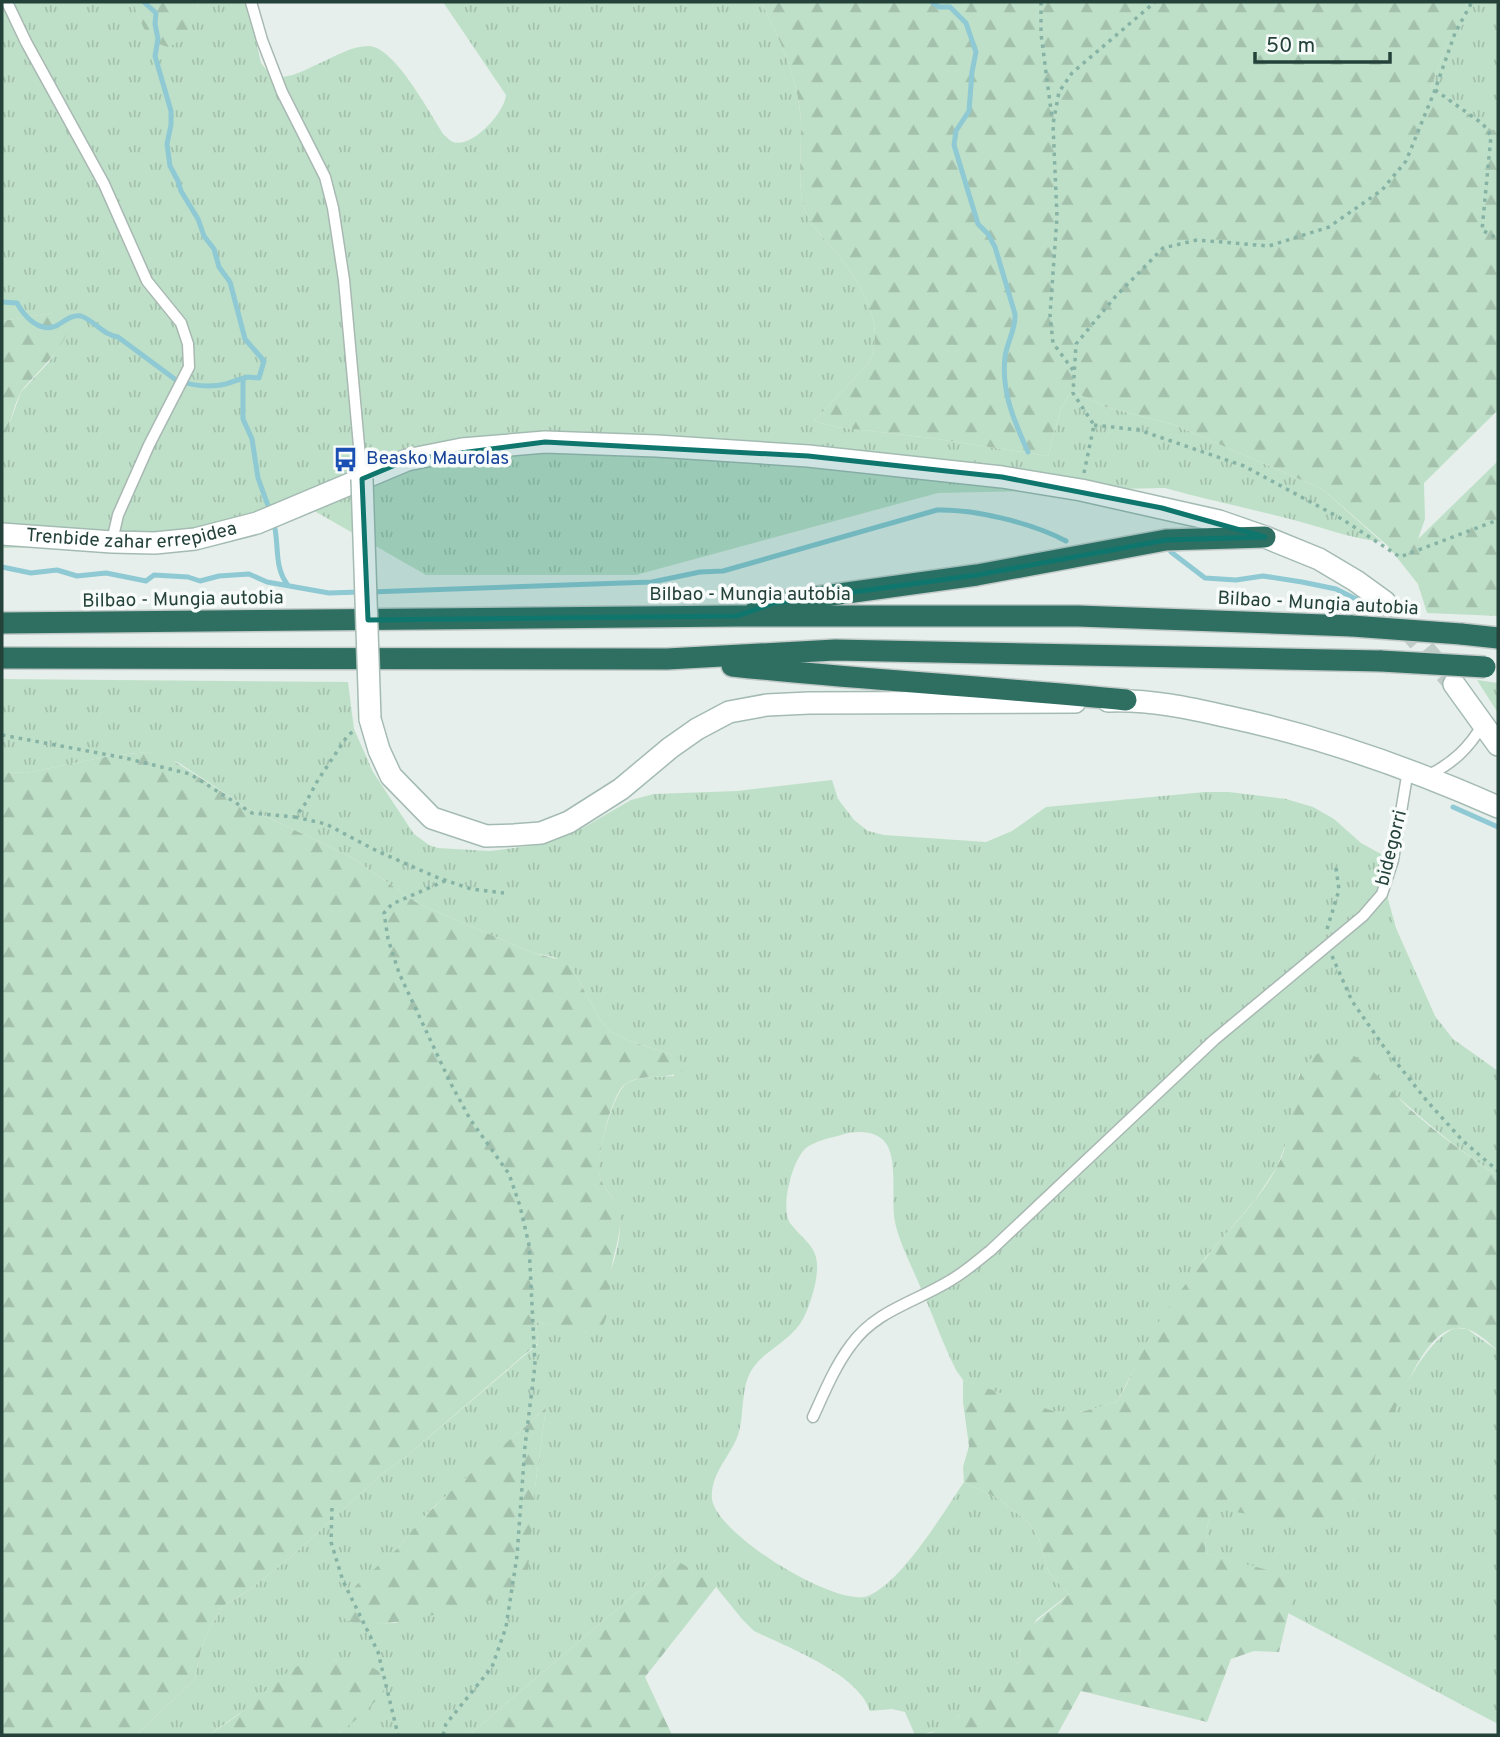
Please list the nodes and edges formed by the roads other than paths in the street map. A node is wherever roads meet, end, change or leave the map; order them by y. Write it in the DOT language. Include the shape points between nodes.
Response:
graph roads {
  1 [pos="7,2"];
  2 [pos="251,2"];
  3 [pos="362,480"];
  4 [pos="2,534"];
  5 [pos="1265,537"];
  6 [pos="112,542"];
  7 [pos="1385,602"];
  8 [pos="737,616"];
  9 [pos="2,623"];
  10 [pos="1498,638"];
  11 [pos="2,659"];
  12 [pos="667,659"];
  13 [pos="1492,667"];
  14 [pos="1454,684"];
  15 [pos="1126,700"];
  16 [pos="1483,724"];
  17 [pos="1498,745"];
  18 [pos="1417,774"];
  19 [pos="1498,807"];
  20 [pos="813,1417"];
  1 -- 6 [label="lane" via="104,184 147,281 181,323 188,344 189,367 118,515"];
  2 -- 3 [label="lane" via="277,79 325,177 334,208"];
  3 -- 5 [label="street, Trenbide zahar errepidea" via="407,460 462,449 545,442 808,456 1081,489 1219,521"];
  3 -- 6 [label="street, Trenbide zahar errepidea" via="257,523 195,539"];
  3 -- 15 [label="street, bridge" via="370,719 379,750 391,776 432,818 486,836 541,833 569,822 621,789 697,729 729,712 809,703"];
  4 -- 6 [label="street, Trenbide zahar errepidea"];
  5 -- 7 [label="street, Trenbide zahar errepidea" via="1319,559"];
  5 -- 8 [label="highway" via="1166,540 976,575 774,603"];
  8 -- 9 [label="highway, Bilbao - Mungia autobia"];
  8 -- 10 [label="highway, Bilbao - Mungia autobia, bridge" via="1078,616 1352,626"];
  11 -- 12 [label="highway"];
  12 -- 13 [label="highway, bridge" via="835,650"];
  12 -- 15 [label="highway"];
  14 -- 16 [label="street"];
  15 -- 18 [label="street" via="1204,711 1316,738"];
  16 -- 17 [label="street"];
  16 -- 18 [label="lane" via="1462,754 1446,767"];
  18 -- 19 [label="street"];
  18 -- 20 [label="lane, bidegorri" via="1382,894 1363,916 1214,1040 990,1251 951,1280 884,1313 866,1328 851,1343"];
}
